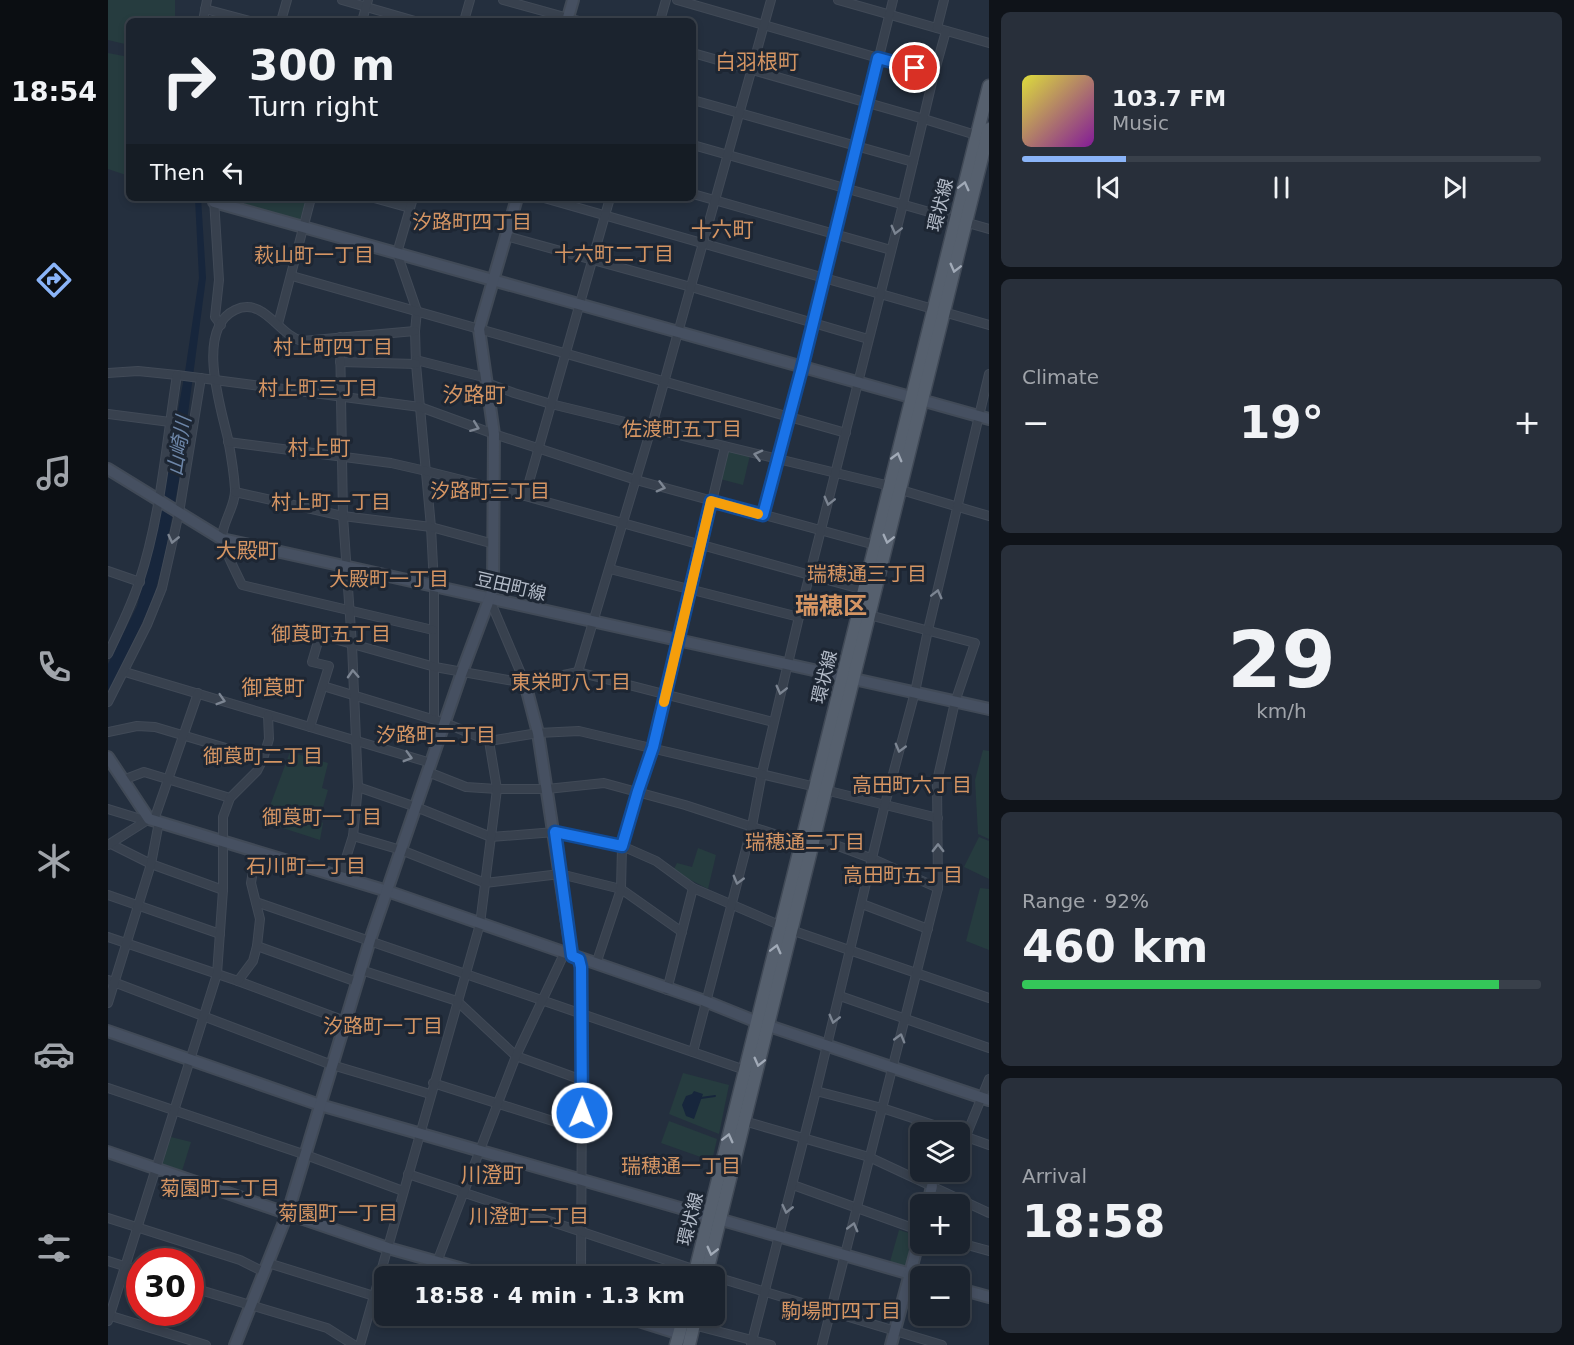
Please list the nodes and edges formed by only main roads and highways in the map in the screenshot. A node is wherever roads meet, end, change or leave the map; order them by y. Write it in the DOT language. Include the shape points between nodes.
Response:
graph roads {
  1 [pos="989,86"];
  2 [pos="985,136"];
  3 [pos="895,488"];
  4 [pos="848,678"];
  5 [pos="821,789"];
  6 [pos="786,927"];
  7 [pos="762,1024"];
  8 [pos="714,1219"];
  9 [pos="702,1266"];
  10 [pos="685,1326"];
  11 [pos="696,1326"];
  12 [pos="686,1342"];
  1 -- 2 [label="main road, 環状線"];
  2 -- 3 [label="main road, 環状線"];
  3 -- 4 [label="main road, 環状線, one-way" via="869,615"];
  3 -- 4 [label="main road, 環状線" via="875,545"];
  4 -- 5 [label="main road, 環状線"];
  5 -- 6 [label="main road, 環状線" via="802,843"];
  5 -- 6 [label="main road, 環状線" via="814,837"];
  6 -- 7 [label="main road, 環状線"];
  8 -- 7 [label="main road, 環状線, one-way" via="746,1070"];
  7 -- 8 [label="main road, 環状線, one-way" via="744,1121"];
  8 -- 9 [label="main road, 環状線"];
  10 -- 12 [label="main road"];
  11 -- 12 [label="main road"];
}
